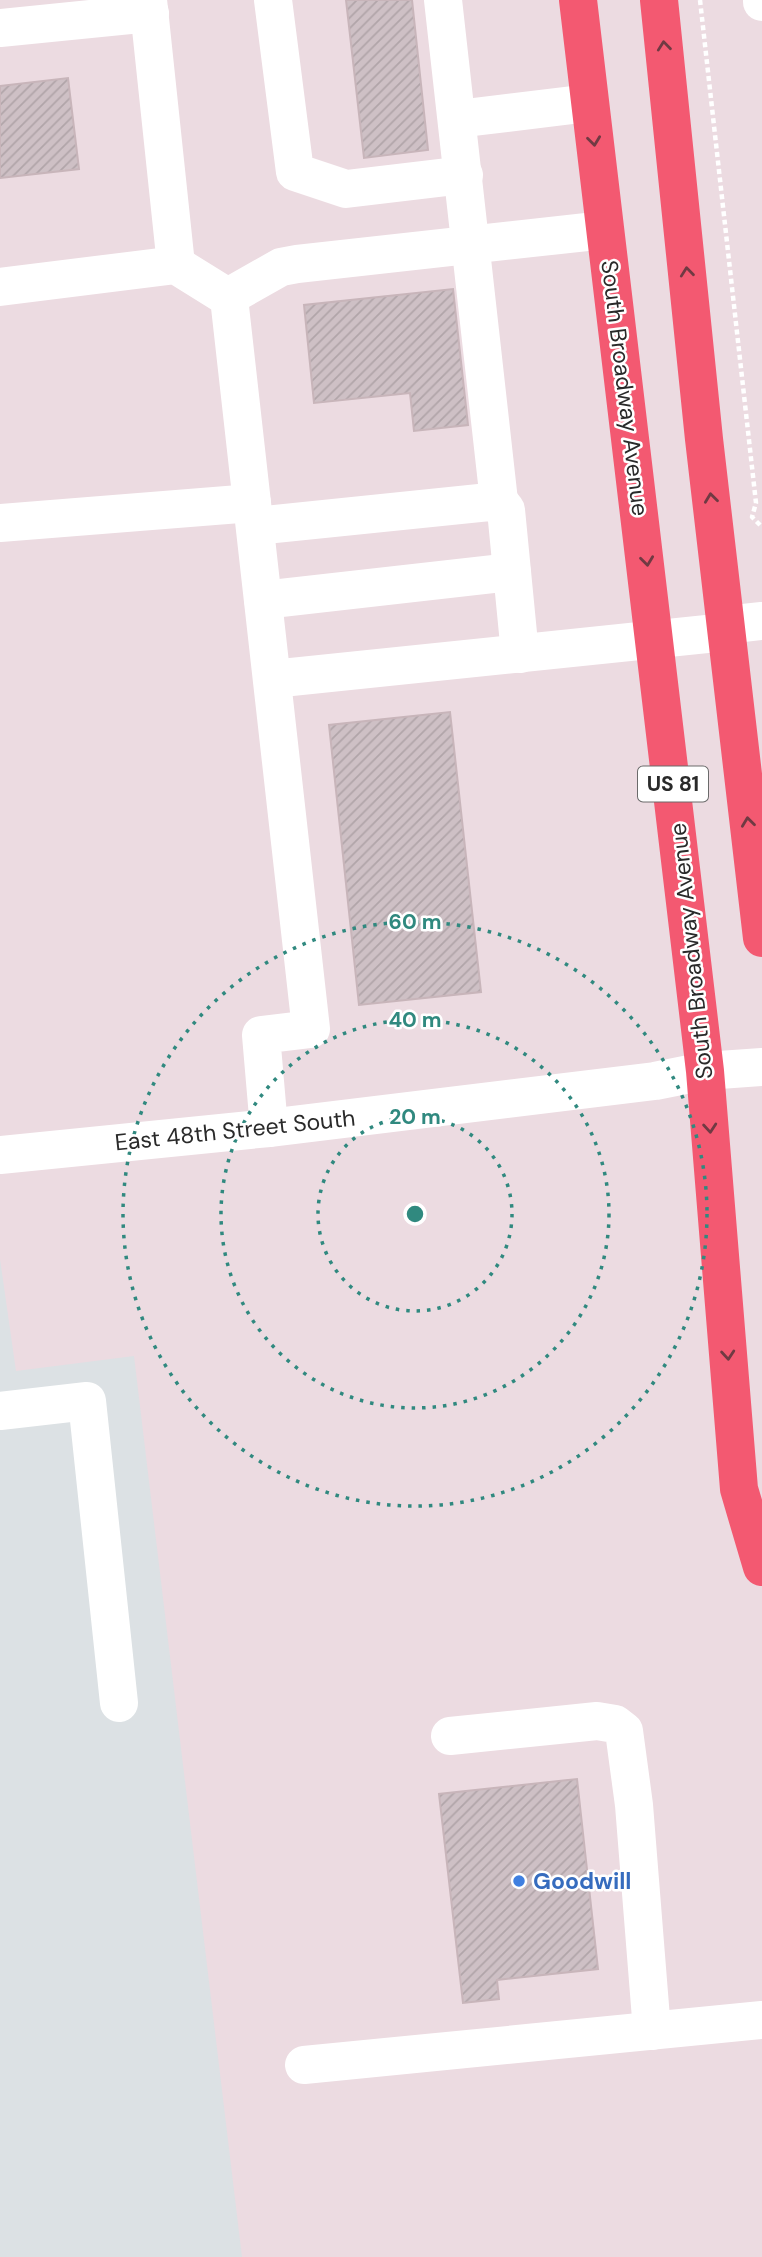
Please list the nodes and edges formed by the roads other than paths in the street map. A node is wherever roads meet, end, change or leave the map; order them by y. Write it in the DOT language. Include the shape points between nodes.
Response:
graph roads {
  1 [pos="273,0"];
  2 [pos="443,0"];
  3 [pos="578,0"];
  4 [pos="659,0"];
  5 [pos="149,6"];
  6 [pos="0,28"];
  7 [pos="589,103"];
  8 [pos="457,119"];
  9 [pos="464,175"];
  10 [pos="605,230"];
  11 [pos="472,244"];
  12 [pos="176,265"];
  13 [pos="0,287"];
  14 [pos="228,298"];
  15 [pos="499,500"];
  16 [pos="253,514"];
  17 [pos="0,523"];
  18 [pos="512,572"];
  19 [pos="263,600"];
  20 [pos="740,631"];
  21 [pos="656,640"];
  22 [pos="520,654"];
  23 [pos="272,679"];
  24 [pos="762,938"];
  25 [pos="762,1067"];
  26 [pos="705,1071"];
  27 [pos="269,1128"];
  28 [pos="0,1155"];
  29 [pos="0,1411"];
  30 [pos="762,1567"];
  31 [pos="119,1703"];
  32 [pos="450,1736"];
  33 [pos="762,2020"];
  34 [pos="652,2031"];
  35 [pos="304,2065"];
  1 -- 9 [label="street" via="295,172 346,189"];
  2 -- 8 [label="street"];
  3 -- 7 [label="main road, South Broadway Avenue / US 81"];
  20 -- 4 [label="main road, US 81, one-way"];
  5 -- 6 [label="street"];
  5 -- 12 [label="street"];
  7 -- 8 [label="street"];
  7 -- 10 [label="main road, South Broadway Avenue / US 81, one-way"];
  8 -- 9 [label="street"];
  9 -- 11 [label="street"];
  10 -- 11 [label="street"];
  10 -- 21 [label="main road, South Broadway Avenue / US 81, one-way"];
  11 -- 14 [label="street" via="281,267"];
  11 -- 15 [label="street"];
  12 -- 13 [label="street"];
  12 -- 14 [label="street"];
  14 -- 16 [label="street"];
  15 -- 16 [label="street"];
  15 -- 18 [label="street" via="506,510"];
  16 -- 17 [label="street"];
  16 -- 19 [label="street"];
  18 -- 19 [label="street"];
  18 -- 22 [label="street"];
  19 -- 23 [label="street"];
  20 -- 21 [label="street"];
  24 -- 20 [label="main road, US 81, one-way"];
  21 -- 22 [label="street"];
  21 -- 26 [label="main road, South Broadway Avenue / US 81"];
  22 -- 23 [label="street"];
  23 -- 27 [label="street" via="311,1029 261,1035"];
  25 -- 26 [label="street, East 48th Street South"];
  26 -- 27 [label="street, East 48th Street South"];
  26 -- 30 [label="main road, South Broadway Avenue / US 81, one-way" via="739,1489"];
  27 -- 28 [label="street, East 48th Street South"];
  29 -- 31 [label="street" via="87,1401"];
  32 -- 34 [label="street" via="597,1721 624,1731"];
  33 -- 34 [label="street"];
  34 -- 35 [label="street"];
}
